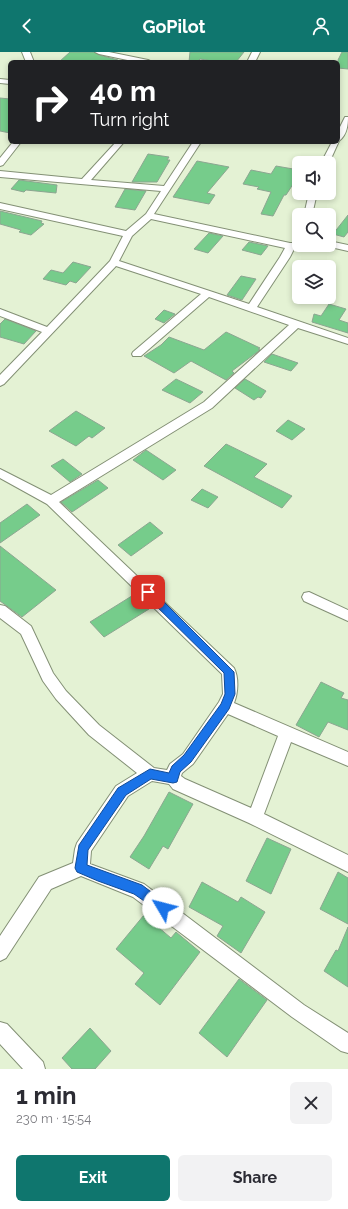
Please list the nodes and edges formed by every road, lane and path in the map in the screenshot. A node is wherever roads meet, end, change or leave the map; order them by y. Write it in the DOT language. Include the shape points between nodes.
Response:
graph roads {
  1 [pos="99,52"];
  2 [pos="138,60"];
  3 [pos="348,119"];
  4 [pos="340,134"];
  5 [pos="15,144"];
  6 [pos="118,144"];
  7 [pos="196,144"];
  8 [pos="335,144"];
  9 [pos="329,156"];
  10 [pos="0,163"];
  11 [pos="0,174"];
  12 [pos="12,176"];
  13 [pos="86,181"];
  14 [pos="4,183"];
  15 [pos="166,189"];
  16 [pos="0,206"];
  17 [pos="149,216"];
  18 [pos="128,234"];
  19 [pos="336,245"];
  20 [pos="290,246"];
  21 [pos="348,248"];
  22 [pos="114,262"];
  23 [pos="208,293"];
  24 [pos="252,308"];
  25 [pos="0,312"];
  26 [pos="296,324"];
  27 [pos="48,331"];
  28 [pos="348,341"];
  29 [pos="137,354"];
  30 [pos="0,382"];
  31 [pos="0,473"];
  32 [pos="51,501"];
  33 [pos="309,597"];
  34 [pos="0,610"];
  35 [pos="348,616"];
  36 [pos="225,706"];
  37 [pos="287,733"];
  38 [pos="348,759"];
  39 [pos="150,774"];
  40 [pos="173,778"];
  41 [pos="255,818"];
  42 [pos="348,864"];
  43 [pos="81,868"];
  44 [pos="0,952"];
  45 [pos="0,1031"];
  46 [pos="348,1044"];
  47 [pos="36,1069"];
  1 -- 2 [label="street"];
  3 -- 4 [label="street"];
  5 -- 10 [label="street"];
  6 -- 13 [label="street"];
  7 -- 15 [label="street"];
  8 -- 9 [label="street"];
  11 -- 12 [label="street"];
  12 -- 13 [label="street"];
  12 -- 14 [label="street"];
  13 -- 15 [label="street"];
  15 -- 17 [label="street"];
  16 -- 18 [label="street"];
  17 -- 18 [label="street"];
  17 -- 20 [label="street"];
  18 -- 22 [label="street"];
  19 -- 21 [label="street"];
  20 -- 24 [label="street"];
  22 -- 23 [label="street"];
  22 -- 27 [label="street"];
  23 -- 24 [label="street"];
  23 -- 29 [label="street"];
  24 -- 26 [label="street"];
  25 -- 27 [label="street"];
  26 -- 28 [label="street"];
  26 -- 32 [label="street" via="195,415"];
  27 -- 30 [label="street"];
  31 -- 32 [label="street"];
  32 -- 36 [label="street" via="229,672 230,694"];
  33 -- 35 [label="street"];
  34 -- 39 [label="street" via="26,630 48,677 61,695 94,730"];
  36 -- 37 [label="street"];
  36 -- 40 [label="street" via="188,759 175,769"];
  37 -- 38 [label="street"];
  37 -- 41 [label="street"];
  39 -- 40 [label="street"];
  39 -- 43 [label="street" via="122,791 83,849"];
  40 -- 41 [label="street" via="179,784"];
  41 -- 42 [label="street"];
  43 -- 44 [label="street" via="45,883"];
  43 -- 46 [label="street" via="138,890 298,1011"];
  45 -- 47 [label="street"];
}
